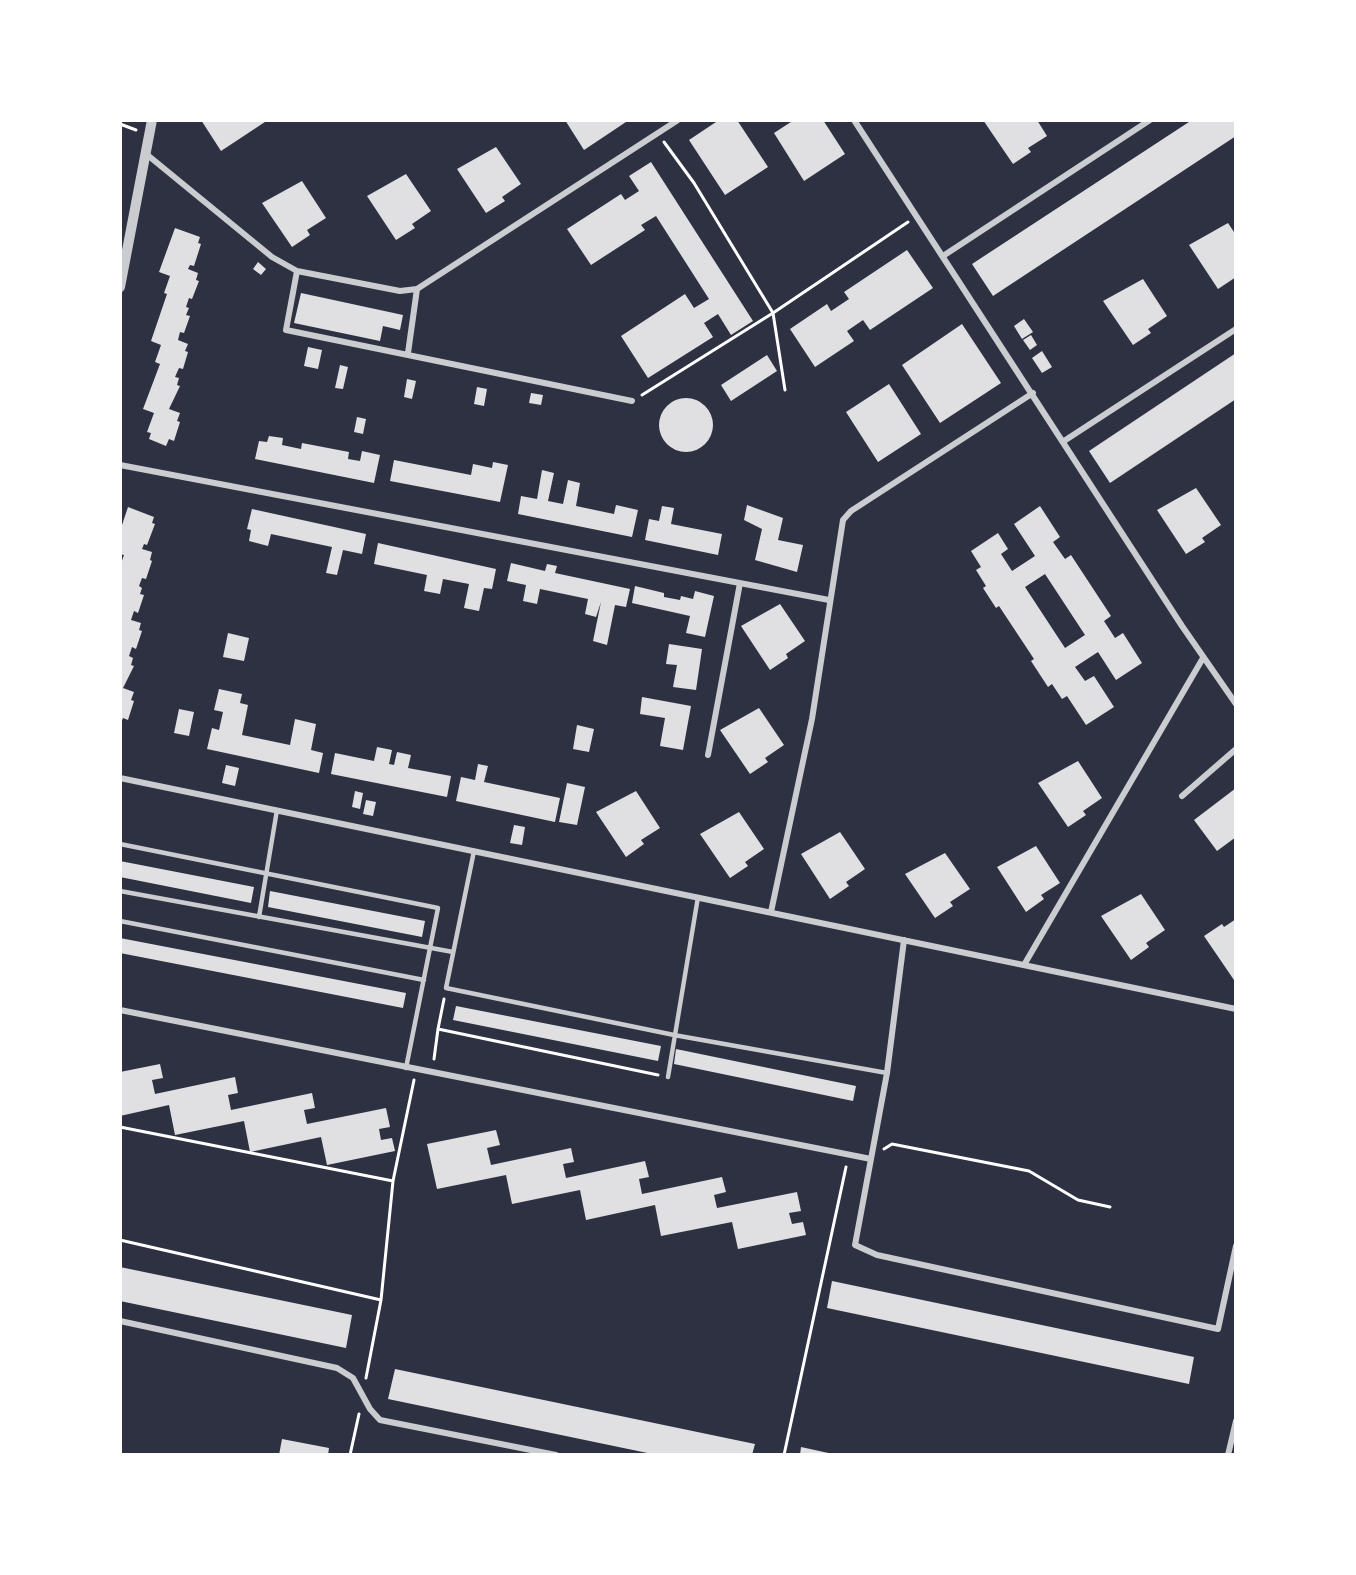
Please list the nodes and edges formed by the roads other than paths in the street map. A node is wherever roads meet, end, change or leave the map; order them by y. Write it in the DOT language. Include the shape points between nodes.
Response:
graph roads {
  1 [pos="152,120"];
  2 [pos="678,120"];
  3 [pos="854,120"];
  4 [pos="1150,120"];
  5 [pos="145,153"];
  6 [pos="943,256"];
  7 [pos="297,271"];
  8 [pos="120,287"];
  9 [pos="417,289"];
  10 [pos="1236,329"];
  11 [pos="408,353"];
  12 [pos="1033,393"];
  13 [pos="632,401"];
  14 [pos="1064,441"];
  15 [pos="120,465"];
  16 [pos="740,584"];
  17 [pos="829,600"];
  18 [pos="1203,658"];
  19 [pos="1236,704"];
  20 [pos="1236,749"];
  21 [pos="708,755"];
  22 [pos="120,778"];
  23 [pos="1182,796"];
  24 [pos="277,810"];
  25 [pos="120,844"];
  26 [pos="474,851"];
  27 [pos="267,874"];
  28 [pos="120,891"];
  29 [pos="698,897"];
  30 [pos="771,912"];
  31 [pos="259,917"];
  32 [pos="120,921"];
  33 [pos="904,940"];
  34 [pos="430,949"];
  35 [pos="453,952"];
  36 [pos="1023,965"];
  37 [pos="424,980"];
  38 [pos="1236,1009"];
  39 [pos="120,1010"];
  40 [pos="674,1035"];
  41 [pos="406,1068"];
  42 [pos="887,1073"];
  43 [pos="668,1077"];
  44 [pos="871,1159"];
  45 [pos="1236,1246"];
  46 [pos="120,1321"];
  47 [pos="1236,1421"];
  48 [pos="556,1455"];
  49 [pos="1228,1455"];
  1 -- 5 [label="street"];
  2 -- 9 [label="street"];
  3 -- 6 [label="street"];
  4 -- 6 [label="street"];
  5 -- 7 [label="street" via="272,257"];
  5 -- 8 [label="street"];
  6 -- 12 [label="street"];
  7 -- 9 [label="street" via="388,290"];
  7 -- 11 [label="street" via="286,330"];
  9 -- 11 [label="street"];
  10 -- 14 [label="street"];
  11 -- 13 [label="street"];
  12 -- 14 [label="street"];
  12 -- 17 [label="street" via="851,510 839,532"];
  14 -- 18 [label="street"];
  15 -- 16 [label="street"];
  16 -- 17 [label="street"];
  16 -- 21 [label="street"];
  17 -- 30 [label="street" via="812,719"];
  18 -- 19 [label="street"];
  18 -- 36 [label="street"];
  20 -- 23 [label="street"];
  22 -- 24 [label="street"];
  24 -- 26 [label="street"];
  24 -- 27 [label="lane"];
  25 -- 27 [label="lane"];
  26 -- 29 [label="street"];
  26 -- 35 [label="lane"];
  27 -- 31 [label="lane"];
  27 -- 34 [label="lane" via="438,908"];
  28 -- 31 [label="lane"];
  29 -- 30 [label="street"];
  29 -- 40 [label="lane"];
  30 -- 33 [label="street"];
  31 -- 34 [label="lane"];
  32 -- 37 [label="lane"];
  33 -- 36 [label="street"];
  33 -- 42 [label="street"];
  34 -- 35 [label="lane"];
  34 -- 37 [label="lane"];
  35 -- 40 [label="lane" via="446,988"];
  36 -- 38 [label="street"];
  37 -- 41 [label="lane"];
  39 -- 41 [label="street"];
  40 -- 42 [label="lane"];
  40 -- 43 [label="lane"];
  41 -- 44 [label="street"];
  42 -- 44 [label="street"];
  44 -- 45 [label="street" via="855,1245 877,1256 1218,1329"];
  46 -- 48 [label="street" via="337,1368 352,1378 380,1420"];
  47 -- 49 [label="street"];
}
